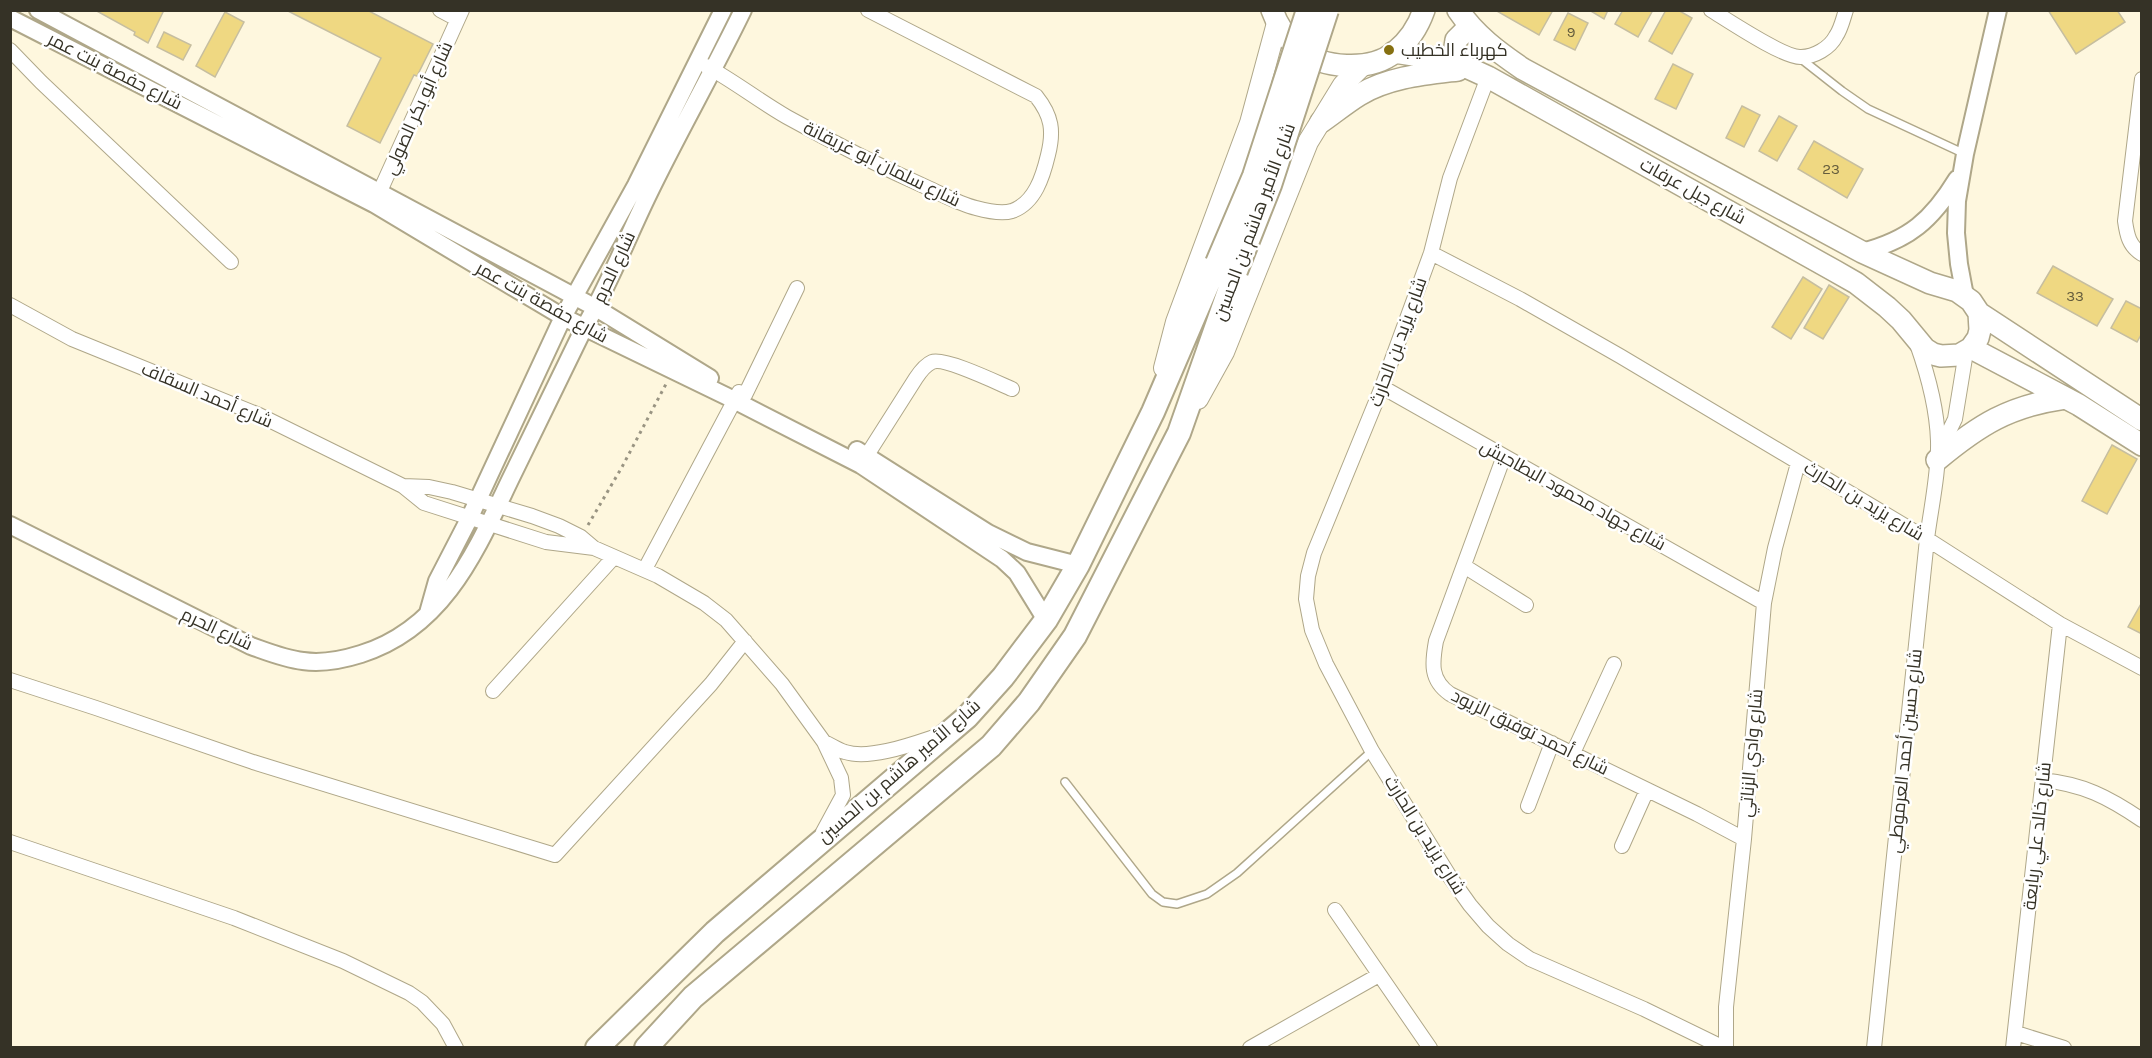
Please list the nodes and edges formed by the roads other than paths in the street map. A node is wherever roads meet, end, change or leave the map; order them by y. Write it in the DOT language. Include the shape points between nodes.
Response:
graph roads {
  1 [pos="38,10"];
  2 [pos="440,10"];
  3 [pos="723,10"];
  4 [pos="743,10"];
  5 [pos="868,10"];
  6 [pos="1308,10"];
  7 [pos="1327,10"];
  8 [pos="1424,10"];
  9 [pos="1711,10"];
  10 [pos="1846,10"];
  11 [pos="1998,10"];
  12 [pos="460,15"];
  13 [pos="1275,17"];
  14 [pos="10,18"];
  15 [pos="1464,19"];
  16 [pos="10,50"];
  17 [pos="1394,52"];
  18 [pos="1800,58"];
  19 [pos="699,62"];
  20 [pos="1363,65"];
  21 [pos="1460,65"];
  22 [pos="714,70"];
  23 [pos="1488,77"];
  24 [pos="2142,79"];
  25 [pos="1321,122"];
  26 [pos="1250,123"];
  27 [pos="1308,142"];
  28 [pos="1964,162"];
  29 [pos="643,188"];
  30 [pos="377,198"];
  31 [pos="1862,252"];
  32 [pos="1431,253"];
  33 [pos="2142,254"];
  34 [pos="231,262"];
  35 [pos="1226,267"];
  36 [pos="796,288"];
  37 [pos="1965,296"];
  38 [pos="574,298"];
  39 [pos="10,305"];
  40 [pos="596,308"];
  41 [pos="1979,313"];
  42 [pos="563,317"];
  43 [pos="584,328"];
  44 [pos="1913,334"];
  45 [pos="1969,350"];
  46 [pos="1382,387"];
  47 [pos="1012,389"];
  48 [pos="739,396"];
  49 [pos="2065,398"];
  50 [pos="1153,412"];
  51 [pos="2142,420"];
  52 [pos="1179,433"];
  53 [pos="2142,445"];
  54 [pos="1504,456"];
  55 [pos="1937,457"];
  56 [pos="864,460"];
  57 [pos="1798,463"];
  58 [pos="403,486"];
  59 [pos="477,499"];
  60 [pos="498,506"];
  61 [pos="469,519"];
  62 [pos="10,525"];
  63 [pos="489,525"];
  64 [pos="1927,539"];
  65 [pos="594,548"];
  66 [pos="614,556"];
  67 [pos="1078,566"];
  68 [pos="1464,567"];
  69 [pos="645,569"];
  70 [pos="1764,603"];
  71 [pos="1526,605"];
  72 [pos="428,614"];
  73 [pos="1046,620"];
  74 [pos="2060,624"];
  75 [pos="745,641"];
  76 [pos="1614,664"];
  77 [pos="2142,668"];
  78 [pos="10,680"];
  79 [pos="493,691"];
  80 [pos="949,732"];
  81 [pos="824,742"];
  82 [pos="1552,743"];
  83 [pos="1372,751"];
  84 [pos="1573,753"];
  85 [pos="2042,780"];
  86 [pos="1065,782"];
  87 [pos="1647,790"];
  88 [pos="1528,806"];
  89 [pos="2142,820"];
  90 [pos="1744,839"];
  91 [pos="10,842"];
  92 [pos="816,844"];
  93 [pos="1622,846"];
  94 [pos="1335,910"];
  95 [pos="1379,975"];
  96 [pos="2016,1033"];
  97 [pos="456,1047"];
  98 [pos="597,1047"];
  99 [pos="646,1047"];
  100 [pos="1250,1047"];
  101 [pos="1430,1047"];
  102 [pos="1725,1047"];
  103 [pos="1874,1047"];
  104 [pos="2013,1047"];
  105 [pos="2064,1047"];
  1 -- 30 [label="street, شارع حفصة بنت عمر"];
  2 -- 12 [label="street"];
  3 -- 19 [label="street, شارع الحرم"];
  4 -- 22 [label="street, شارع الحرم"];
  5 -- 22 [label="street, شارع سلمان أبو غريقانة" via="1036,96 1053,137 1047,163 1028,201 1002,212 962,203 786,116"];
  6 -- 35 [label="highway, شارع الأمير هاشم بن الحسين, bridge"];
  7 -- 35 [label="highway, شارع الأمير هاشم بن الحسين, bridge" via="1270,185"];
  8 -- 17 [label="main road" via="1417,29"];
  9 -- 18 [label="street"];
  10 -- 18 [label="street" via="1836,37 1826,48"];
  11 -- 28 [label="street"];
  12 -- 30 [label="street, شارع أبو بكر الصولي"];
  13 -- 20 [label="main road" via="1299,49 1329,64"];
  13 -- 26 [label="main road, شارع الأمير هاشم بن الحسين"];
  14 -- 30 [label="street, شارع حفصة بنت عمر"];
  15 -- 21 [label="main road" via="1456,40"];
  15 -- 31 [label="main road, شارع جبل عرفات" via="1488,44 1523,69"];
  16 -- 34 [label="street"];
  17 -- 20 [label="main road"];
  17 -- 21 [label="main road, شارع جبل عرفات"];
  18 -- 28 [label="lane" via="1868,109"];
  19 -- 22 [label="street, شارع سلمان أبو غريقانة"];
  19 -- 29 [label="street, شارع الحرم"];
  20 -- 25 [label="main road, شارع الأمير هاشم بن الحسين" via="1343,85"];
  21 -- 23 [label="main road, شارع جبل عرفات"];
  21 -- 25 [label="main road" via="1387,83 1360,95"];
  22 -- 29 [label="street, شارع الحرم"];
  23 -- 32 [label="street" via="1449,178"];
  23 -- 44 [label="main road, شارع جبل عرفات" via="1856,283"];
  24 -- 33 [label="street" via="2125,220 2127,237"];
  25 -- 27 [label="main road, شارع الأمير هاشم بن الحسين"];
  26 -- 27 [label="main road" via="1276,101 1293,96 1302,100 1310,117"];
  26 -- 50 [label="main road, شارع الأمير هاشم بن الحسين" via="1176,322"];
  27 -- 52 [label="main road, شارع الأمير هاشم بن الحسين" via="1224,352"];
  28 -- 31 [label="street" via="1943,202 1915,230 1899,240"];
  28 -- 37 [label="street" via="1956,233"];
  29 -- 38 [label="street, شارع الحرم"];
  29 -- 40 [label="street, شارع الحرم"];
  30 -- 38 [label="street, شارع حفصة بنت عمر"];
  30 -- 42 [label="street, شارع حفصة بنت عمر"];
  31 -- 37 [label="main road, شارع جبل عرفات"];
  32 -- 46 [label="street, شارع يزيد بن الحارث"];
  32 -- 57 [label="street, شارع يزيد بن الحارث" via="1620,356"];
  35 -- 50 [label="highway, شارع الأمير هاشم بن الحسين"];
  35 -- 52 [label="highway, شارع الأمير هاشم بن الحسين"];
  36 -- 48 [label="street"];
  37 -- 41 [label="main road, شارع جبل عرفات"];
  38 -- 40 [label="street, شارع حفصة بنت عمر"];
  38 -- 42 [label="street, شارع الحرم"];
  39 -- 58 [label="street, شارع أحمد السقاف" via="72,339 258,415"];
  40 -- 43 [label="street, شارع الحرم"];
  40 -- 48 [label="street, شارع حفصة بنت عمر"];
  41 -- 45 [label="main road" via="1980,330"];
  41 -- 51 [label="main road, شارع جبل عرفات"];
  42 -- 43 [label="street, شارع حفصة بنت عمر"];
  42 -- 59 [label="street, شارع الحرم"];
  43 -- 48 [label="street, شارع حفصة بنت عمر" via="673,371"];
  43 -- 60 [label="street, شارع الحرم"];
  44 -- 45 [label="main road, شارع جبل عرفات" via="1933,354 1950,357"];
  44 -- 55 [label="street, شارع حسين أحمد العرموطي" via="1931,392"];
  45 -- 49 [label="main road"];
  45 -- 55 [label="street, شارع حسين أحمد العرموطي" via="1955,419"];
  46 -- 54 [label="street, شارع جهاد محمود البطاحيش"];
  46 -- 83 [label="street, شارع يزيد بن الحارث" via="1314,554 1306,599 1312,630 1326,664"];
  47 -- 56 [label="street" via="942,361 933,362 916,378"];
  48 -- 56 [label="street, شارع حفصة بنت عمر"];
  48 -- 69 [label="street"];
  49 -- 53 [label="main road"];
  49 -- 55 [label="main road" via="2031,404 1999,416"];
  50 -- 67 [label="highway, شارع الأمير هاشم بن الحسين"];
  52 -- 99 [label="highway, شارع الأمير هاشم بن الحسين" via="1075,636 991,746 693,997"];
  54 -- 68 [label="street, شارع أحمد توفيق الزيود"];
  54 -- 70 [label="street, شارع جهاد محمود البطاحيش"];
  55 -- 64 [label="street, شارع حسين أحمد العرموطي"];
  56 -- 67 [label="street, شارع حفصة بنت عمر" via="1007,543"];
  56 -- 73 [label="street, شارع حفصة بنت عمر" via="1002,559 1017,573"];
  57 -- 64 [label="street, شارع يزيد بن الحارث"];
  57 -- 70 [label="street, شارع وادي الزناتي"];
  58 -- 59 [label="street, شارع أحمد السقاف" via="429,487"];
  58 -- 61 [label="street, شارع أحمد السقاف" via="424,503"];
  59 -- 60 [label="street, شارع أحمد السقاف"];
  59 -- 61 [label="street, شارع الحرم"];
  60 -- 63 [label="street, شارع الحرم"];
  60 -- 65 [label="street, شارع أحمد السقاف" via="541,519"];
  61 -- 63 [label="street, شارع أحمد السقاف"];
  61 -- 72 [label="street, شارع الحرم" via="437,581"];
  62 -- 72 [label="street, شارع الحرم" via="251,646 288,659 335,661 376,649"];
  63 -- 65 [label="street, شارع أحمد السقاف" via="546,543"];
  63 -- 72 [label="street, شارع الحرم" via="453,587"];
  64 -- 74 [label="street, شارع يزيد بن الحارث"];
  64 -- 103 [label="street, شارع حسين أحمد العرموطي"];
  65 -- 66 [label="street"];
  66 -- 69 [label="street"];
  66 -- 79 [label="street"];
  67 -- 73 [label="highway, شارع الأمير هاشم بن الحسين"];
  68 -- 71 [label="street"];
  68 -- 82 [label="street, شارع أحمد توفيق الزيود" via="1436,641 1432,659 1436,680 1450,694"];
  69 -- 75 [label="street" via="704,603"];
  70 -- 90 [label="street, شارع وادي الزناتي"];
  73 -- 80 [label="highway, شارع الأمير هاشم بن الحسين" via="1003,677"];
  74 -- 77 [label="street, شارع يزيد بن الحارث"];
  74 -- 85 [label="street, شارع خالد علي ربابعة"];
  75 -- 78 [label="street" via="711,684 555,855 252,762"];
  75 -- 81 [label="street"];
  76 -- 84 [label="street"];
  80 -- 81 [label="street" via="901,748 870,753 847,753"];
  80 -- 92 [label="highway, شارع الأمير هاشم بن الحسين"];
  81 -- 92 [label="street" via="841,778 843,795"];
  82 -- 84 [label="street, شارع أحمد توفيق الزيود"];
  82 -- 88 [label="street"];
  83 -- 86 [label="lane" via="1237,873 1207,894 1177,904 1163,902 1152,894"];
  83 -- 102 [label="street, شارع يزيد بن الحارث" via="1449,878 1508,944 1539,963"];
  84 -- 87 [label="street, شارع أحمد توفيق الزيود"];
  85 -- 89 [label="street" via="2098,793"];
  85 -- 96 [label="street, شارع خالد علي ربابعة"];
  87 -- 90 [label="street, شارع أحمد توفيق الزيود"];
  87 -- 93 [label="street"];
  90 -- 102 [label="street, شارع وادي الزناتي"];
  91 -- 97 [label="street" via="234,918 343,961 422,1002 443,1024"];
  92 -- 98 [label="highway, شارع الأمير هاشم بن الحسين" via="715,932"];
  94 -- 95 [label="street"];
  95 -- 100 [label="street"];
  95 -- 101 [label="street"];
  96 -- 104 [label="street, شارع خالد علي ربابعة"];
  96 -- 105 [label="street"];
}
